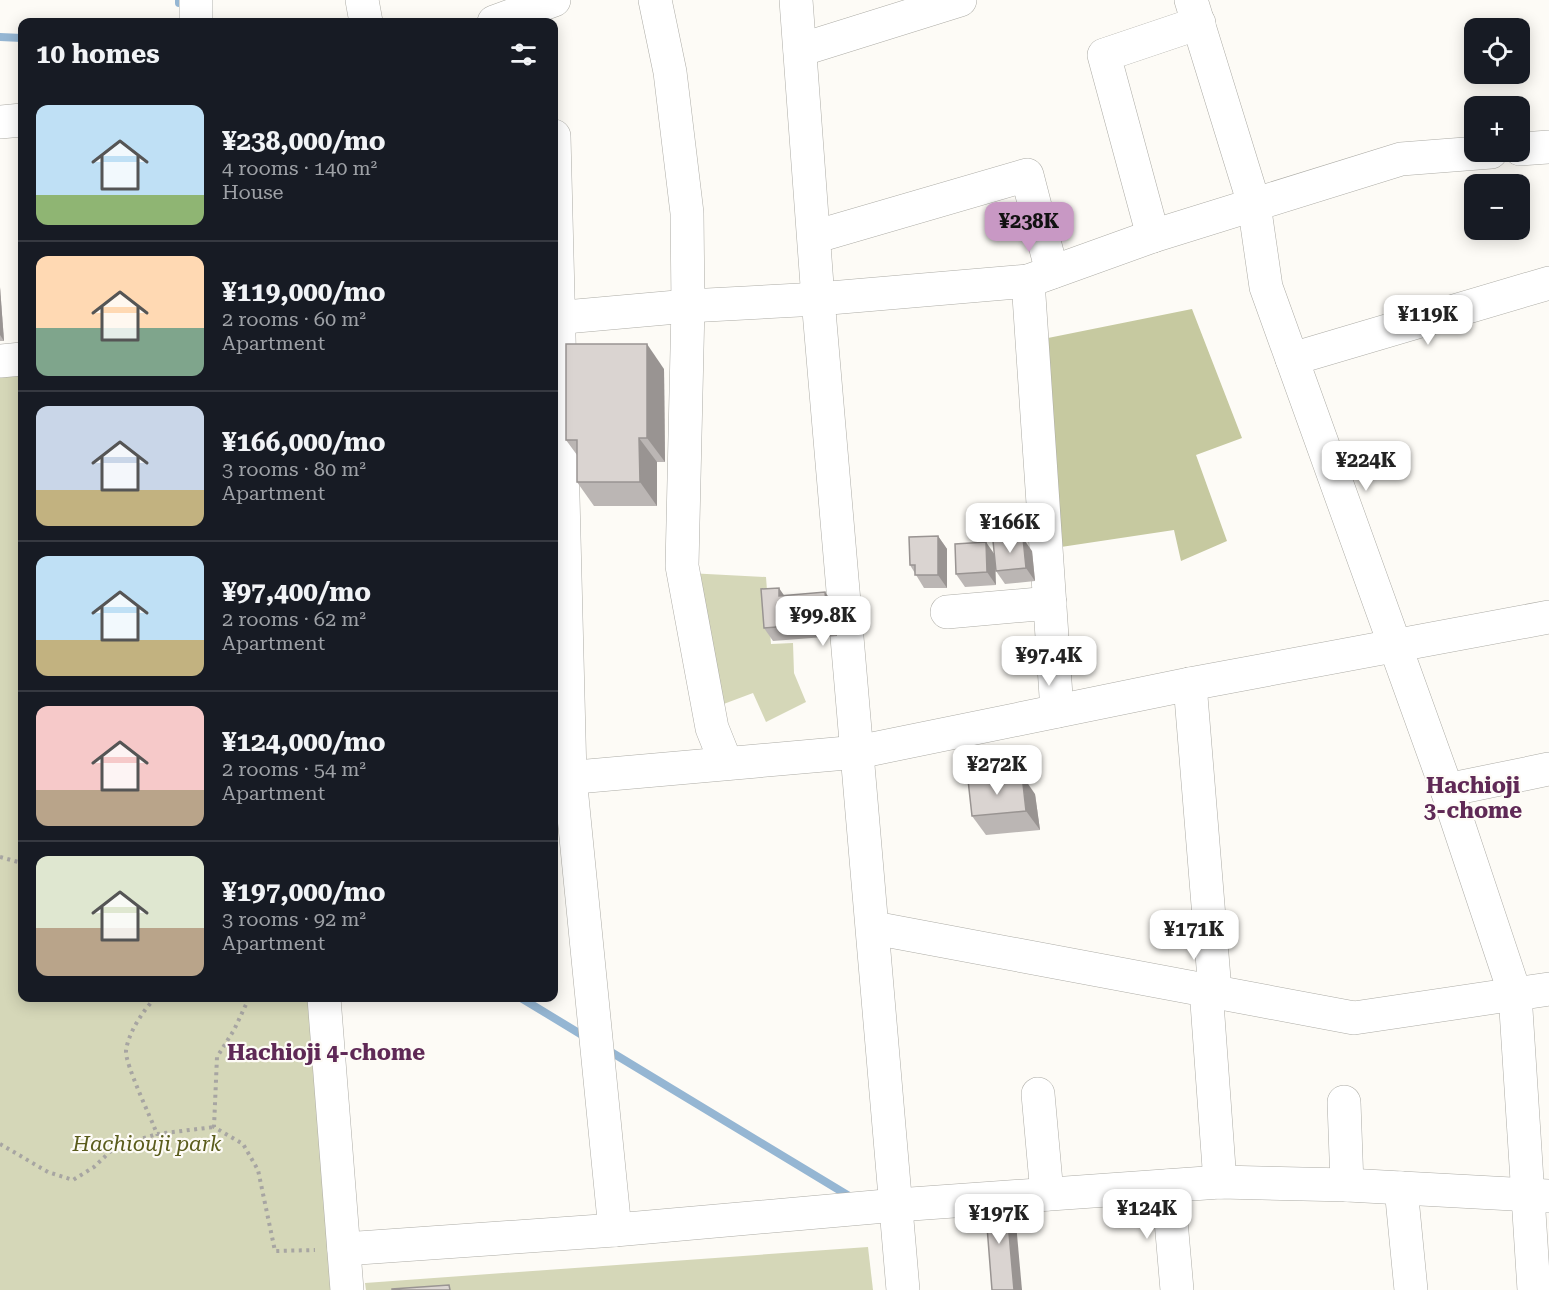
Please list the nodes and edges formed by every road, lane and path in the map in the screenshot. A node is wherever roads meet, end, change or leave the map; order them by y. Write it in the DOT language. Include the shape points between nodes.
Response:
graph roads {
  1 [pos="196,0"];
  2 [pos="362,0"];
  3 [pos="655,0"];
  4 [pos="796,0"];
  5 [pos="960,0"];
  6 [pos="552,6"];
  7 [pos="1195,12"];
  8 [pos="196,18"];
  9 [pos="365,18"];
  10 [pos="508,18"];
  11 [pos="800,50"];
  12 [pos="18,120"];
  13 [pos="0,122"];
  14 [pos="1549,147"];
  15 [pos="1530,148"];
  16 [pos="1464,154"];
  17 [pos="1254,204"];
  18 [pos="1154,236"];
  19 [pos="814,237"];
  20 [pos="1040,277"];
  21 [pos="1549,283"];
  22 [pos="818,299"];
  23 [pos="688,306"];
  24 [pos="558,317"];
  25 [pos="18,359"];
  26 [pos="1292,359"];
  27 [pos="0,361"];
  28 [pos="558,409"];
  29 [pos="1050,603"];
  30 [pos="947,612"];
  31 [pos="1549,617"];
  32 [pos="1394,646"];
  33 [pos="1190,684"];
  34 [pos="1057,711"];
  35 [pos="858,752"];
  36 [pos="726,763"];
  37 [pos="1549,769"];
  38 [pos="562,778"];
  39 [pos="1447,790"];
  40 [pos="0,857"];
  41 [pos="18,862"];
  42 [pos="874,928"];
  43 [pos="1549,989"];
  44 [pos="1210,990"];
  45 [pos="1515,994"];
  46 [pos="152,1002"];
  47 [pos="247,1002"];
  48 [pos="324,1002"];
  49 [pos="1038,1094"];
  50 [pos="1344,1102"];
  51 [pos="214,1126"];
  52 [pos="158,1134"];
  53 [pos="0,1144"];
  54 [pos="1220,1182"];
  55 [pos="1347,1185"];
  56 [pos="1168,1186"];
  57 [pos="1401,1188"];
  58 [pos="1047,1194"];
  59 [pos="1538,1195"];
  60 [pos="897,1205"];
  61 [pos="615,1230"];
  62 [pos="344,1250"];
  63 [pos="347,1290"];
  64 [pos="903,1290"];
  65 [pos="1177,1290"];
  66 [pos="1411,1290"];
  67 [pos="1534,1290"];
  1 -- 8 [label="street"];
  2 -- 9 [label="street"];
  3 -- 23 [label="street" via="670,72 687,213"];
  4 -- 11 [label="street"];
  5 -- 11 [label="street"];
  6 -- 10 [label="street"];
  7 -- 17 [label="street"];
  7 -- 18 [label="street" via="1104,55"];
  11 -- 19 [label="street"];
  12 -- 13 [label="street"];
  14 -- 15 [label="street"];
  16 -- 17 [label="street" via="1401,159"];
  17 -- 18 [label="street"];
  17 -- 26 [label="street" via="1266,287"];
  18 -- 20 [label="street"];
  19 -- 20 [label="street" via="1027,175"];
  19 -- 22 [label="street"];
  20 -- 22 [label="street"];
  20 -- 29 [label="street"];
  21 -- 26 [label="street"];
  22 -- 23 [label="street"];
  22 -- 35 [label="street"];
  23 -- 24 [label="street"];
  23 -- 36 [label="street" via="681,566 711,728"];
  25 -- 27 [label="street"];
  26 -- 32 [label="street"];
  28 -- 38 [label="street"];
  29 -- 30 [label="street"];
  29 -- 34 [label="street"];
  31 -- 32 [label="street"];
  32 -- 33 [label="street"];
  32 -- 39 [label="street"];
  33 -- 34 [label="street"];
  33 -- 44 [label="street"];
  34 -- 35 [label="street"];
  35 -- 36 [label="street"];
  35 -- 42 [label="street"];
  36 -- 38 [label="street"];
  37 -- 39 [label="street"];
  38 -- 61 [label="street"];
  39 -- 45 [label="street"];
  40 -- 41 [label="path"];
  42 -- 44 [label="street"];
  42 -- 60 [label="street"];
  43 -- 45 [label="street"];
  44 -- 45 [label="street" via="1354,1018"];
  44 -- 54 [label="street"];
  45 -- 59 [label="street"];
  46 -- 52 [label="path" via="133,1030 126,1052"];
  47 -- 51 [label="path" via="217,1057"];
  48 -- 62 [label="street"];
  49 -- 58 [label="street"];
  50 -- 55 [label="street"];
  51 -- 52 [label="path"];
  51 -- 62 [label="path" via="243,1144 258,1170 275,1251"];
  52 -- 53 [label="path" via="115,1147 73,1180 48,1172"];
  54 -- 55 [label="street"];
  54 -- 56 [label="street"];
  55 -- 57 [label="street"];
  56 -- 58 [label="street"];
  56 -- 65 [label="street"];
  57 -- 59 [label="street"];
  57 -- 66 [label="street"];
  58 -- 60 [label="street"];
  59 -- 67 [label="street"];
  60 -- 61 [label="street"];
  60 -- 64 [label="street"];
  61 -- 62 [label="street"];
  62 -- 63 [label="street"];
}
